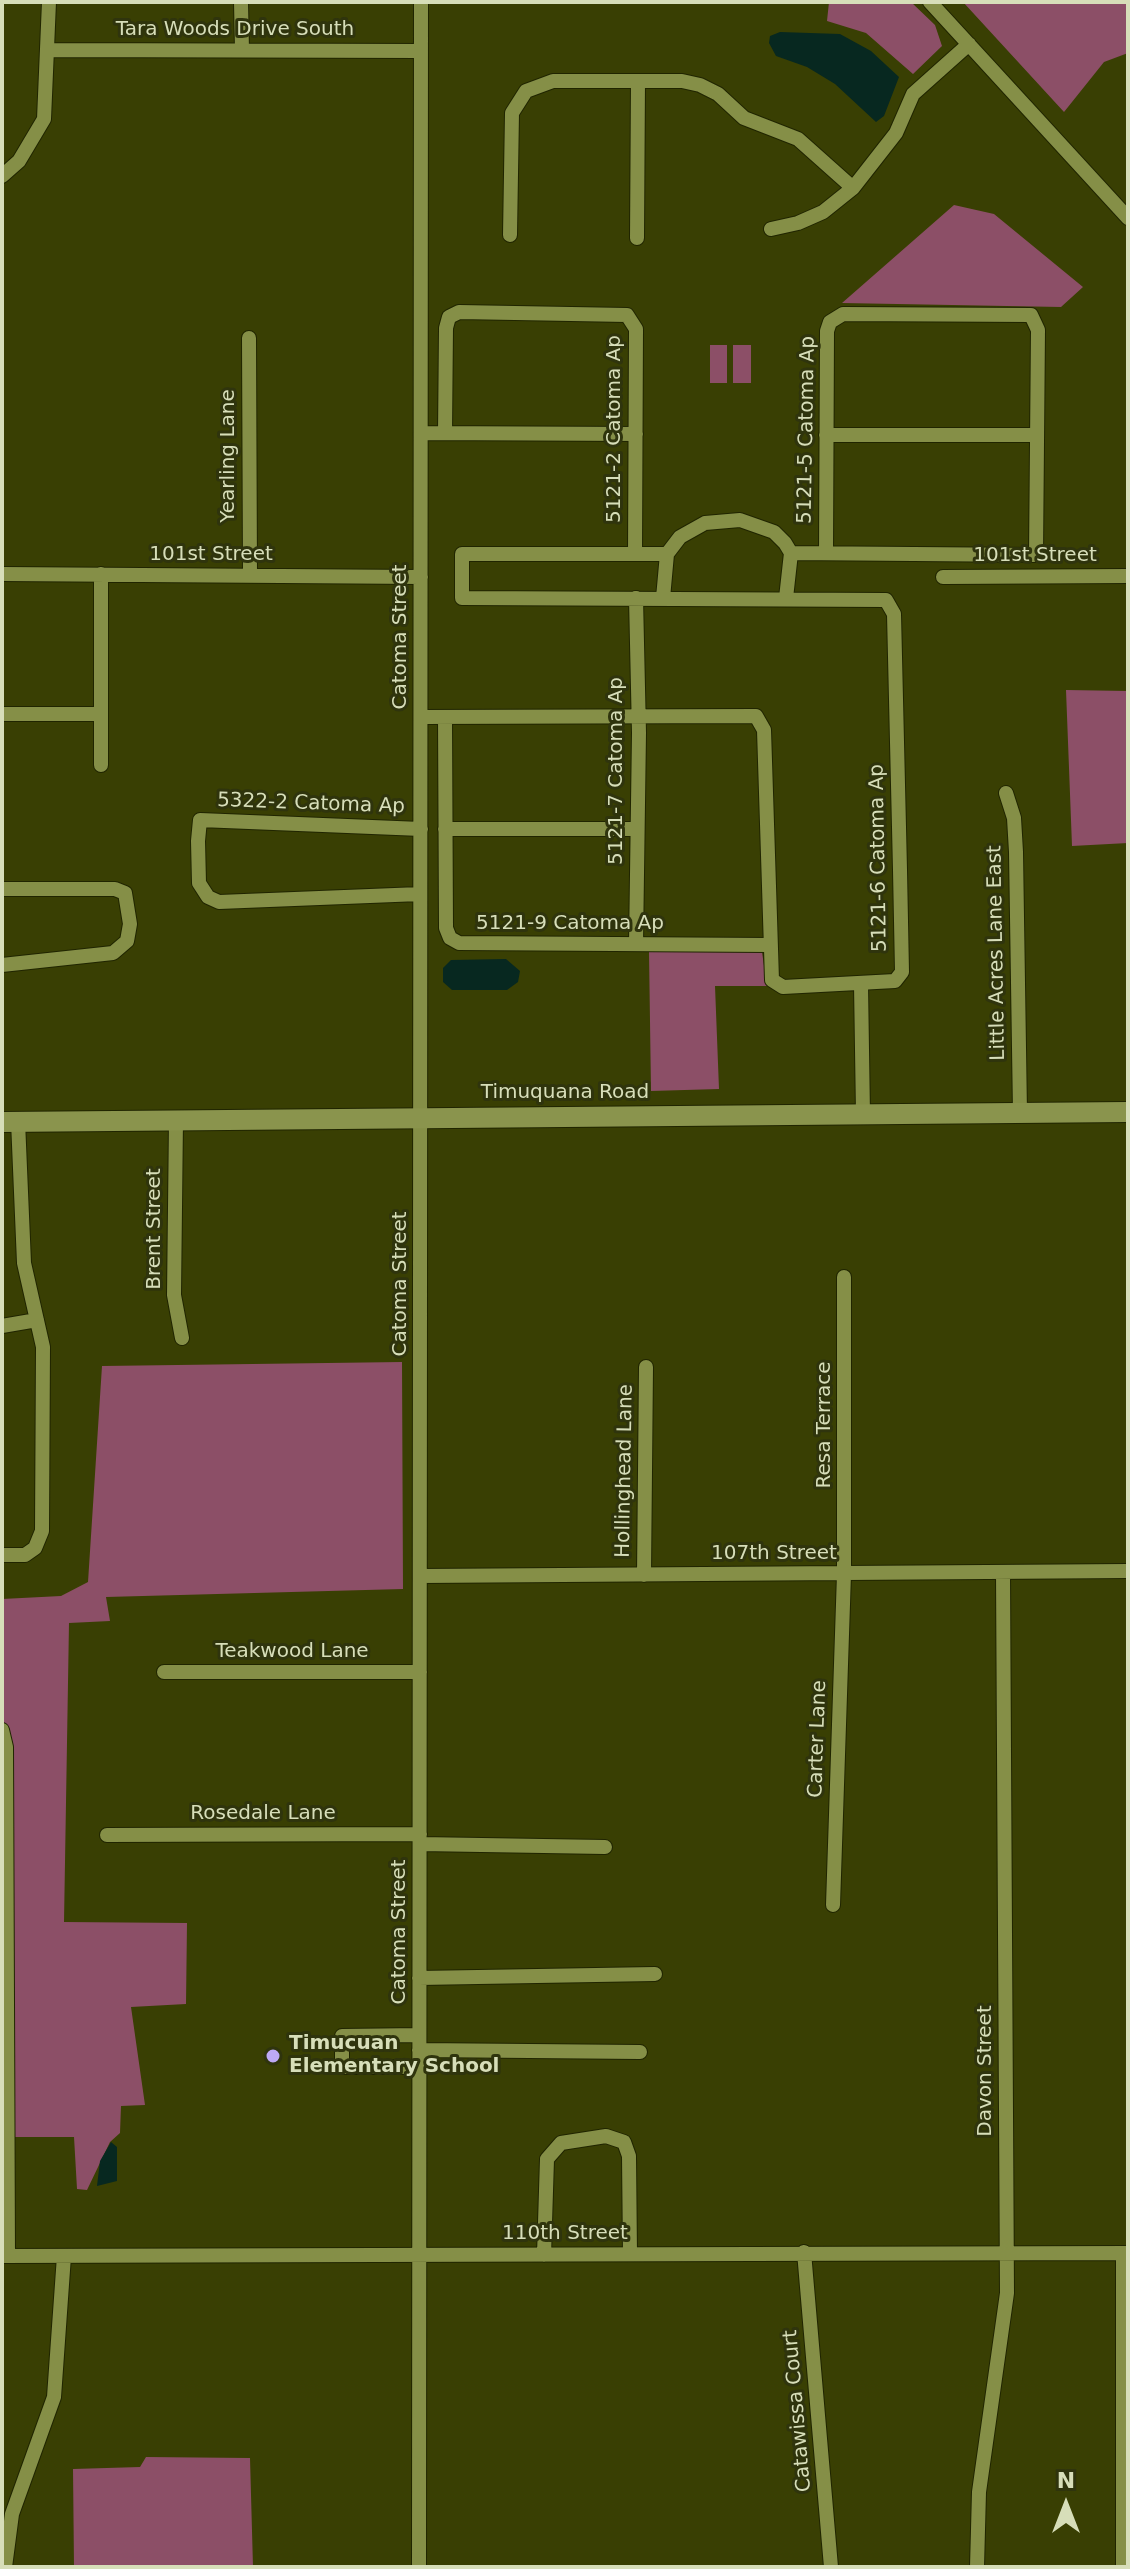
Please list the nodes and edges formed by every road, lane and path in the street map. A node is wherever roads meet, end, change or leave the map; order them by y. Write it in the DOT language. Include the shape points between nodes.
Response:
graph roads {
  1 [pos="49,2"];
  2 [pos="241,2"];
  3 [pos="421,2"];
  4 [pos="930,2"];
  5 [pos="969,44"];
  6 [pos="49,50"];
  7 [pos="242,50"];
  8 [pos="421,51"];
  9 [pos="638,82"];
  10 [pos="2,176"];
  11 [pos="853,188"];
  12 [pos="1128,218"];
  13 [pos="771,229"];
  14 [pos="510,235"];
  15 [pos="637,238"];
  16 [pos="249,338"];
  17 [pos="421,433"];
  18 [pos="445,433"];
  19 [pos="636,434"];
  20 [pos="826,435"];
  21 [pos="1037,435"];
  22 [pos="791,553"];
  23 [pos="826,553"];
  24 [pos="635,554"];
  25 [pos="667,554"];
  26 [pos="2,574"];
  27 [pos="101,574"];
  28 [pos="250,574"];
  29 [pos="1128,576"];
  30 [pos="421,577"];
  31 [pos="943,577"];
  32 [pos="636,598"];
  33 [pos="663,598"];
  34 [pos="786,598"];
  35 [pos="2,714"];
  36 [pos="100,714"];
  37 [pos="421,717"];
  38 [pos="445,717"];
  39 [pos="638,717"];
  40 [pos="101,765"];
  41 [pos="1006,793"];
  42 [pos="421,829"];
  43 [pos="445,829"];
  44 [pos="637,829"];
  45 [pos="2,889"];
  46 [pos="420,894"];
  47 [pos="636,944"];
  48 [pos="769,945"];
  49 [pos="2,965"];
  50 [pos="861,984"];
  51 [pos="1128,1112"];
  52 [pos="1020,1113"];
  53 [pos="863,1115"];
  54 [pos="421,1118"];
  55 [pos="176,1120"];
  56 [pos="10,1122"];
  57 [pos="844,1277"];
  58 [pos="37,1320"];
  59 [pos="2,1326"];
  60 [pos="182,1338"];
  61 [pos="646,1367"];
  62 [pos="2,1555"];
  63 [pos="1128,1571"];
  64 [pos="1003,1572"];
  65 [pos="844,1574"];
  66 [pos="644,1575"];
  67 [pos="421,1576"];
  68 [pos="164,1672"];
  69 [pos="420,1672"];
  70 [pos="2,1730"];
  71 [pos="107,1835"];
  72 [pos="420,1839"];
  73 [pos="605,1847"];
  74 [pos="833,1905"];
  75 [pos="655,1974"];
  76 [pos="419,1978"];
  77 [pos="419,2043"];
  78 [pos="640,2052"];
  79 [pos="419,2067"];
  80 [pos="804,2252"];
  81 [pos="1007,2253"];
  82 [pos="1126,2253"];
  83 [pos="419,2254"];
  84 [pos="630,2254"];
  85 [pos="544,2255"];
  86 [pos="5,2256"];
  87 [pos="64,2256"];
  88 [pos="5,2567"];
  89 [pos="419,2567"];
  90 [pos="831,2567"];
  91 [pos="977,2567"];
  92 [pos="1123,2567"];
  1 -- 6 [label="street"];
  2 -- 7 [label="street"];
  3 -- 8 [label="street, Catoma Street"];
  4 -- 5 [label="street"];
  5 -- 11 [label="street" via="913,94 896,133"];
  5 -- 12 [label="street"];
  6 -- 7 [label="street, Tara Woods Drive South"];
  6 -- 10 [label="street" via="42,126"];
  7 -- 8 [label="street, Tara Woods Drive South"];
  8 -- 17 [label="street, Catoma Street"];
  9 -- 11 [label="street" via="682,81 710,89 744,118 798,139"];
  9 -- 14 [label="street" via="553,81 513,95"];
  9 -- 15 [label="street"];
  11 -- 13 [label="street" via="823,212"];
  16 -- 28 [label="street, Yearling Lane"];
  17 -- 18 [label="street"];
  17 -- 30 [label="street, Catoma Street"];
  18 -- 19 [label="street"];
  18 -- 19 [label="street, 5121-2 Catoma Ap" via="446,328 449,317 459,312 618,314 634,320"];
  19 -- 24 [label="street, 5121-2 Catoma Ap"];
  20 -- 21 [label="street"];
  20 -- 21 [label="street, 5121-5 Catoma Ap" via="830,322 843,314 870,314 1031,315 1038,330"];
  20 -- 23 [label="street, 5121-5 Catoma Ap"];
  21 -- 23 [label="street, 5121-5 Catoma Ap" via="1036,555"];
  22 -- 23 [label="street"];
  22 -- 25 [label="street" via="774,532 731,520 692,528"];
  22 -- 34 [label="street"];
  24 -- 25 [label="street"];
  24 -- 32 [label="street, 5121-6 Catoma Ap" via="462,554 462,598"];
  25 -- 33 [label="street"];
  26 -- 27 [label="street, 101st Street"];
  27 -- 28 [label="street, 101st Street"];
  27 -- 36 [label="street"];
  28 -- 30 [label="street, 101st Street"];
  29 -- 31 [label="street, 101st Street"];
  30 -- 37 [label="street, Catoma Street"];
  32 -- 33 [label="street, 5121-6 Catoma Ap"];
  32 -- 39 [label="street, 5121-7 Catoma Ap"];
  33 -- 34 [label="street, 5121-6 Catoma Ap"];
  34 -- 50 [label="street, 5121-6 Catoma Ap" via="879,598 894,614 902,972 887,984"];
  35 -- 36 [label="street"];
  36 -- 40 [label="street"];
  37 -- 38 [label="street, 5121-6 Catoma Ap"];
  37 -- 42 [label="street, Catoma Street"];
  38 -- 39 [label="street, 5121-6 Catoma Ap"];
  38 -- 43 [label="street, 5121-9 Catoma Ap"];
  39 -- 44 [label="street, 5121-7 Catoma Ap"];
  39 -- 48 [label="street, 5121-6 Catoma Ap" via="749,714 761,721"];
  41 -- 52 [label="street, Little Acres Lane East" via="1016,852"];
  42 -- 46 [label="street, Catoma Street"];
  42 -- 46 [label="street, 5322-2 Catoma Ap" via="200,820 199,883 219,902"];
  43 -- 44 [label="street"];
  43 -- 47 [label="street, 5121-9 Catoma Ap" via="450,938 459,943"];
  44 -- 47 [label="street, 5121-7 Catoma Ap"];
  45 -- 49 [label="street" via="115,889 125,893 130,932 113,953"];
  46 -- 54 [label="street, Catoma Street"];
  47 -- 48 [label="street, 5121-9 Catoma Ap"];
  48 -- 50 [label="street, 5121-6 Catoma Ap" via="770,973 777,984"];
  50 -- 53 [label="street"];
  51 -- 52 [label="main road, Timuquana Road"];
  52 -- 53 [label="main road, Timuquana Road"];
  53 -- 54 [label="main road, Timuquana Road"];
  54 -- 55 [label="main road, Timuquana Road"];
  54 -- 67 [label="street, Catoma Street"];
  55 -- 56 [label="main road, Timuquana Road"];
  55 -- 60 [label="street, Brent Street" via="174,1295"];
  56 -- 58 [label="street" via="24,1263"];
  57 -- 65 [label="street, Resa Terrace"];
  58 -- 59 [label="street"];
  58 -- 62 [label="street" via="43,1347 42,1531 35,1548 25,1555"];
  61 -- 66 [label="street, Hollinghead Lane"];
  63 -- 64 [label="street, 107th Street"];
  64 -- 65 [label="street, 107th Street"];
  64 -- 81 [label="street, Davon Street"];
  65 -- 66 [label="street, 107th Street"];
  65 -- 74 [label="street, Carter Lane"];
  66 -- 67 [label="street, 107th Street"];
  67 -- 69 [label="street, Catoma Street"];
  68 -- 69 [label="street, Teakwood Lane"];
  69 -- 72 [label="street, Catoma Street"];
  70 -- 86 [label="street"];
  71 -- 72 [label="street, Rosedale Lane"];
  72 -- 73 [label="street, Rosedale Lane"];
  72 -- 76 [label="street, Catoma Street"];
  75 -- 76 [label="street"];
  76 -- 77 [label="street, Catoma Street"];
  77 -- 78 [label="street"];
  77 -- 79 [label="street, Catoma Street"];
  77 -- 79 [label="street" via="342,2036 342,2067"];
  79 -- 83 [label="street, Catoma Street"];
  80 -- 81 [label="street, 110th Street"];
  80 -- 84 [label="street, 110th Street"];
  80 -- 90 [label="street, Catawissa Court"];
  81 -- 82 [label="street, 110th Street"];
  81 -- 91 [label="street, Davon Street" via="1006,2308 979,2492"];
  82 -- 92 [label="street"];
  83 -- 85 [label="street, 110th Street"];
  83 -- 87 [label="street, 110th Street"];
  83 -- 89 [label="street, Catoma Street"];
  84 -- 85 [label="street, 110th Street"];
  84 -- 85 [label="street" via="629,2156 624,2142 606,2136 552,2149 547,2159"];
  86 -- 87 [label="street, 110th Street"];
  87 -- 88 [label="street" via="54,2397 12,2514"];
}
